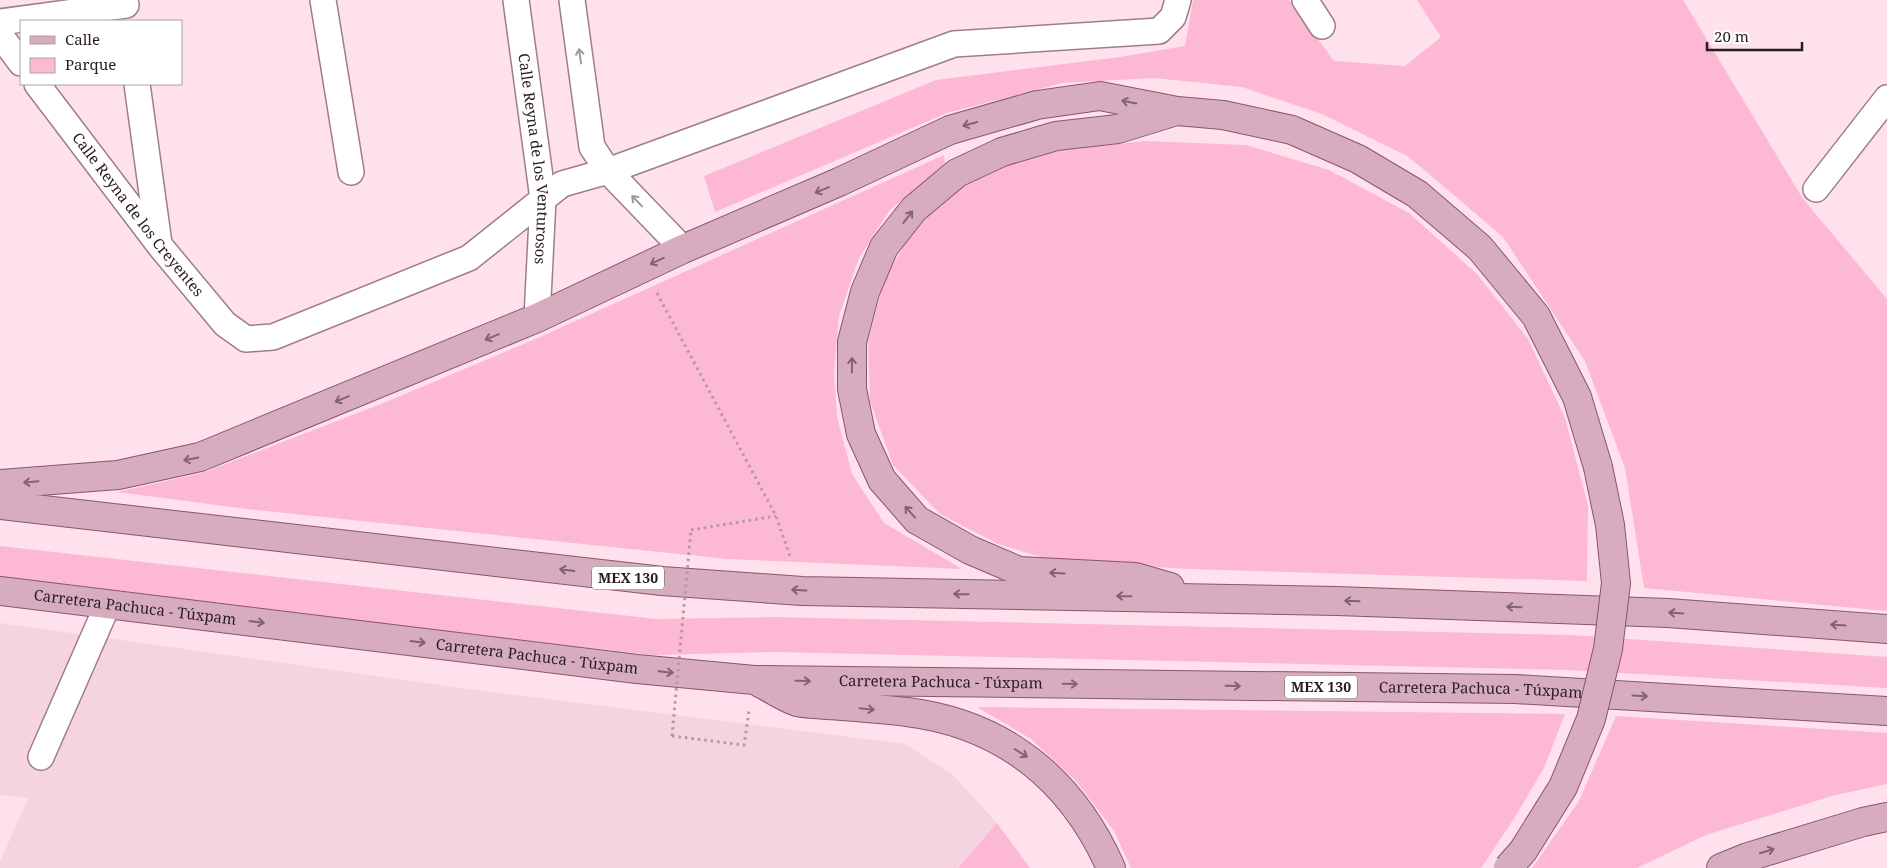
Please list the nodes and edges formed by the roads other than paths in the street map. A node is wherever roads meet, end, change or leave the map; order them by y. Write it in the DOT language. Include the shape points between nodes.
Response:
graph roads {
  1 [pos="323,0"];
  2 [pos="516,0"];
  3 [pos="572,0"];
  4 [pos="1178,0"];
  5 [pos="1305,0"];
  6 [pos="127,9"];
  7 [pos="0,22"];
  8 [pos="1322,26"];
  9 [pos="0,35"];
  10 [pos="20,62"];
  11 [pos="38,85"];
  12 [pos="137,85"];
  13 [pos="1887,98"];
  14 [pos="1177,111"];
  15 [pos="608,171"];
  16 [pos="351,172"];
  17 [pos="1816,190"];
  18 [pos="543,200"];
  19 [pos="160,246"];
  20 [pos="683,249"];
  21 [pos="537,318"];
  22 [pos="0,484"];
  23 [pos="0,505"];
  24 [pos="0,591"];
  25 [pos="1207,598"];
  26 [pos="108,604"];
  27 [pos="1887,629"];
  28 [pos="754,680"];
  29 [pos="1887,711"];
  30 [pos="41,757"];
  31 [pos="1887,817"];
  32 [pos="1111,868"];
  33 [pos="1508,868"];
  34 [pos="1721,868"];
  1 -- 16 [label="street"];
  2 -- 18 [label="street, Calle Reyna de los Venturosos"];
  15 -- 3 [label="street, one-way" via="592,147"];
  4 -- 15 [label="street" via="1173,17 1160,31 954,44"];
  5 -- 8 [label="street"];
  6 -- 7 [label="street"];
  9 -- 10 [label="street"];
  11 -- 19 [label="street, Calle Reyna de los Creyentes"];
  12 -- 19 [label="street"];
  13 -- 17 [label="street"];
  14 -- 20 [label="main road, one-way" via="1100,96 1037,105 950,130"];
  25 -- 14 [label="main road, one-way" via="1135,577 1019,571 970,550 917,520 882,480 862,434 852,388 852,342 865,292 884,247 914,209 957,173 1002,152 1056,136 1118,129"];
  14 -- 33 [label="main road, bridge" via="1223,115 1292,130 1358,159 1417,194 1480,248 1536,316 1577,397 1598,467 1610,524 1616,583 1608,649 1591,720 1563,787 1523,851"];
  15 -- 18 [label="street" via="562,184"];
  20 -- 15 [label="street, one-way"];
  18 -- 19 [label="street, Calle Reyna de los Creyentes" via="469,258 273,337 246,340 225,324"];
  18 -- 21 [label="street, Calle Reyna de los Venturosos"];
  20 -- 21 [label="main road, one-way"];
  21 -- 22 [label="main road, one-way" via="200,457 118,474"];
  25 -- 23 [label="main road, MEX 130, one-way" via="802,591 662,581"];
  24 -- 26 [label="main road, Carretera Pachuca - Túxpam / MEX 130"];
  27 -- 25 [label="main road, MEX 130, one-way" via="1668,613"];
  26 -- 28 [label="main road, Carretera Pachuca - Túxpam / MEX 130, one-way" via="637,669"];
  26 -- 30 [label="street"];
  28 -- 29 [label="main road, Carretera Pachuca - Túxpam / MEX 130, one-way" via="1515,689"];
  28 -- 32 [label="main road, one-way" via="797,702 910,713 956,722 996,737 1029,758 1055,783 1080,812 1103,848"];
  34 -- 31 [label="main road, one-way"];
}
